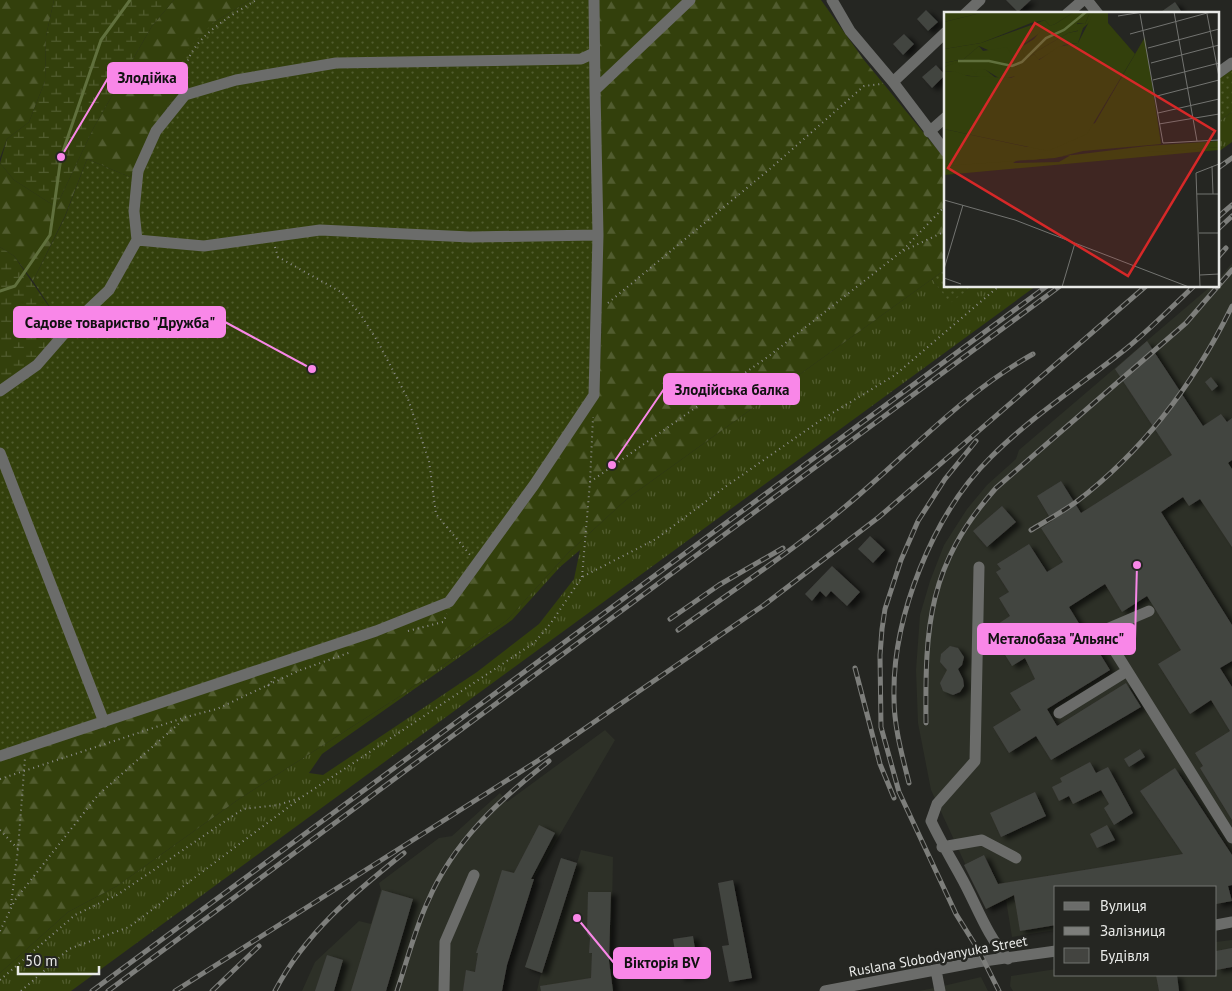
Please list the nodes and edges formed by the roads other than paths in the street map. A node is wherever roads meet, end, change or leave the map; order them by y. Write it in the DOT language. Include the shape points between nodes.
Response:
graph roads {
  1 [pos="594,0"];
  2 [pos="690,0"];
  3 [pos="833,0"];
  4 [pos="980,0"];
  5 [pos="1083,0"];
  6 [pos="1087,0"];
  7 [pos="967,12"];
  8 [pos="1069,12"];
  9 [pos="1096,12"];
  10 [pos="944,34"];
  11 [pos="594,54"];
  12 [pos="1232,64"];
  13 [pos="1220,71"];
  14 [pos="893,82"];
  15 [pos="595,90"];
  16 [pos="944,119"];
  17 [pos="929,132"];
  18 [pos="944,150"];
  19 [pos="598,235"];
  20 [pos="137,240"];
  21 [pos="0,391"];
  22 [pos="0,453"];
  23 [pos="978,567"];
  24 [pos="1149,611"];
  25 [pos="1127,671"];
  26 [pos="1059,713"];
  27 [pos="104,722"];
  28 [pos="0,756"];
  29 [pos="1232,838"];
  30 [pos="942,847"];
  31 [pos="1016,858"];
  32 [pos="474,875"];
  33 [pos="1232,922"];
  34 [pos="1217,924"];
  35 [pos="1054,951"];
  36 [pos="1008,959"];
  37 [pos="936,970"];
  38 [pos="867,987"];
  39 [pos="444,991"];
  40 [pos="825,991"];
  41 [pos="940,991"];
  1 -- 11 [label="street"];
  2 -- 15 [label="street"];
  3 -- 14 [label="street" via="850,30"];
  4 -- 7 [label="street"];
  5 -- 8 [label="street"];
  6 -- 9 [label="street"];
  10 -- 14 [label="street"];
  11 -- 15 [label="street"];
  11 -- 20 [label="street" via="581,60 336,63 236,80 185,95 156,131 138,172 134,211"];
  12 -- 13 [label="street"];
  14 -- 17 [label="street"];
  15 -- 19 [label="street"];
  16 -- 17 [label="street"];
  17 -- 18 [label="street"];
  19 -- 20 [label="street" via="470,238 320,230 204,246"];
  19 -- 27 [label="street" via="594,395 449,602 376,631"];
  20 -- 21 [label="street" via="110,290 71,326 37,365"];
  22 -- 27 [label="street"];
  23 -- 30 [label="street" via="975,761 937,804 932,821"];
  24 -- 25 [label="street" via="1109,628 1108,640"];
  25 -- 26 [label="street"];
  25 -- 29 [label="street"];
  27 -- 28 [label="street"];
  30 -- 31 [label="street" via="982,840"];
  30 -- 36 [label="street" via="998,948"];
  32 -- 39 [label="street" via="445,942"];
  33 -- 34 [label="street"];
  35 -- 36 [label="street, Ruslana Slobodyanyuka Street"];
  36 -- 37 [label="street, Ruslana Slobodyanyuka Street"];
  37 -- 38 [label="street, Ruslana Slobodyanyuka Street"];
  37 -- 41 [label="street"];
  38 -- 40 [label="street, Ruslana Slobodyanyuka Street"];
}
